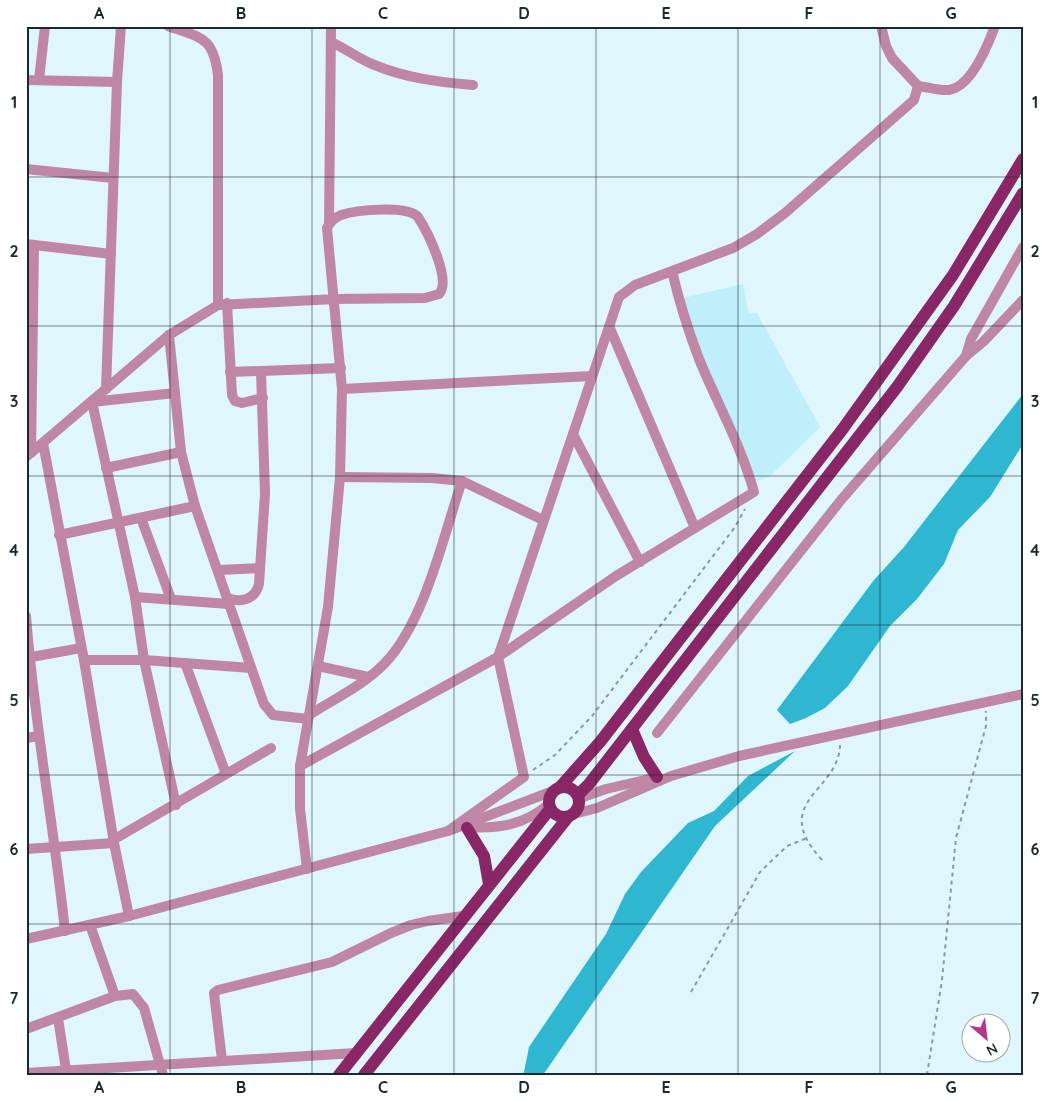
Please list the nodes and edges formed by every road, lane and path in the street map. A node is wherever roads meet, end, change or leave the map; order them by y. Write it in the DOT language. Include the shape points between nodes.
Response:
graph roads {
  1 [pos="44,26"];
  2 [pos="121,26"];
  3 [pos="168,26"];
  4 [pos="331,26"];
  5 [pos="881,26"];
  6 [pos="995,26"];
  7 [pos="331,42"];
  8 [pos="26,80"];
  9 [pos="40,80"];
  10 [pos="117,82"];
  11 [pos="473,85"];
  12 [pos="918,86"];
  13 [pos="1023,159"];
  14 [pos="26,169"];
  15 [pos="113,178"];
  16 [pos="1023,194"];
  17 [pos="329,224"];
  18 [pos="30,245"];
  19 [pos="1023,248"];
  20 [pos="111,254"];
  21 [pos="672,271"];
  22 [pos="335,299"];
  23 [pos="1023,300"];
  24 [pos="223,304"];
  25 [pos="609,326"];
  26 [pos="169,335"];
  27 [pos="966,356"];
  28 [pos="29,357"];
  29 [pos="341,368"];
  30 [pos="262,371"];
  31 [pos="230,372"];
  32 [pos="592,376"];
  33 [pos="106,389"];
  34 [pos="342,389"];
  35 [pos="175,393"];
  36 [pos="263,398"];
  37 [pos="92,402"];
  38 [pos="573,434"];
  39 [pos="43,443"];
  40 [pos="180,452"];
  41 [pos="29,455"];
  42 [pos="106,468"];
  43 [pos="340,477"];
  44 [pos="462,481"];
  45 [pos="754,492"];
  46 [pos="196,506"];
  47 [pos="141,518"];
  48 [pos="543,520"];
  49 [pos="120,523"];
  50 [pos="695,528"];
  51 [pos="59,535"];
  52 [pos="640,562"];
  53 [pos="260,568"];
  54 [pos="219,570"];
  55 [pos="135,598"];
  56 [pos="171,599"];
  57 [pos="228,601"];
  58 [pos="26,616"];
  59 [pos="81,648"];
  60 [pos="498,657"];
  61 [pos="28,658"];
  62 [pos="84,660"];
  63 [pos="144,660"];
  64 [pos="185,663"];
  65 [pos="318,666"];
  66 [pos="251,668"];
  67 [pos="368,678"];
  68 [pos="1023,694"];
  69 [pos="985,702"];
  70 [pos="309,717"];
  71 [pos="632,728"];
  72 [pos="840,732"];
  73 [pos="657,733"];
  74 [pos="38,736"];
  75 [pos="26,738"];
  76 [pos="272,748"];
  77 [pos="300,766"];
  78 [pos="226,774"];
  79 [pos="671,776"];
  80 [pos="524,777"];
  81 [pos="657,777"];
  82 [pos="557,788"];
  83 [pos="579,796"];
  84 [pos="176,804"];
  85 [pos="549,806"];
  86 [pos="571,815"];
  87 [pos="465,827"];
  88 [pos="448,831"];
  89 [pos="807,838"];
  90 [pos="113,841"];
  91 [pos="56,848"];
  92 [pos="26,849"];
  93 [pos="822,860"];
  94 [pos="307,869"];
  95 [pos="489,884"];
  96 [pos="129,916"];
  97 [pos="463,916"];
  98 [pos="90,925"];
  99 [pos="65,931"];
  100 [pos="26,939"];
  101 [pos="691,992"];
  102 [pos="115,996"];
  103 [pos="58,1018"];
  104 [pos="26,1029"];
  105 [pos="356,1053"];
  106 [pos="222,1060"];
  107 [pos="162,1063"];
  108 [pos="66,1070"];
  109 [pos="26,1073"];
  110 [pos="163,1075"];
  111 [pos="339,1075"];
  112 [pos="364,1075"];
  113 [pos="927,1075"];
  1 -- 9 [label="street"];
  2 -- 10 [label="street"];
  3 -- 24 [label="street" via="204,40 216,56"];
  4 -- 7 [label="street"];
  5 -- 12 [label="street" via="892,58"];
  6 -- 12 [label="street" via="980,59 959,87 949,90"];
  7 -- 11 [label="street" via="371,64 402,75"];
  7 -- 17 [label="street"];
  8 -- 9 [label="street"];
  9 -- 10 [label="street"];
  10 -- 15 [label="street"];
  12 -- 21 [label="street" via="917,95 908,106 774,223 742,244"];
  13 -- 82 [label="main road" via="953,275 842,430 600,742"];
  14 -- 15 [label="street"];
  15 -- 20 [label="street"];
  16 -- 71 [label="main road" via="954,306 897,387"];
  17 -- 22 [label="street" via="326,234"];
  17 -- 22 [label="street" via="340,215 349,213 400,209 412,212 421,222 439,262 444,283 442,292 432,298"];
  18 -- 20 [label="street"];
  18 -- 28 [label="street"];
  19 -- 27 [label="street" via="972,339"];
  20 -- 33 [label="street"];
  21 -- 25 [label="street" via="623,292 616,302"];
  21 -- 45 [label="street" via="699,359 738,446"];
  22 -- 24 [label="street"];
  22 -- 29 [label="street"];
  23 -- 27 [label="street"];
  24 -- 26 [label="street"];
  24 -- 31 [label="street"];
  25 -- 32 [label="street"];
  25 -- 50 [label="street"];
  26 -- 33 [label="street"];
  26 -- 35 [label="street"];
  27 -- 73 [label="street" via="840,500"];
  28 -- 41 [label="street"];
  29 -- 30 [label="street"];
  29 -- 34 [label="street"];
  30 -- 31 [label="street"];
  30 -- 36 [label="street"];
  31 -- 36 [label="street" via="235,401 242,403"];
  32 -- 34 [label="street"];
  32 -- 38 [label="street"];
  33 -- 37 [label="street"];
  34 -- 43 [label="street"];
  35 -- 37 [label="street"];
  35 -- 40 [label="street"];
  36 -- 53 [label="street" via="265,494"];
  37 -- 39 [label="street"];
  37 -- 42 [label="street"];
  38 -- 48 [label="street"];
  38 -- 52 [label="street"];
  39 -- 41 [label="street"];
  39 -- 51 [label="street"];
  40 -- 42 [label="street"];
  40 -- 46 [label="street"];
  42 -- 49 [label="street"];
  43 -- 44 [label="street"];
  43 -- 65 [label="street" via="328,607"];
  44 -- 48 [label="street"];
  44 -- 67 [label="street" via="412,624 396,650"];
  45 -- 50 [label="street"];
  45 -- 80 [label="path" via="736,527 592,716 555,754"];
  46 -- 47 [label="street"];
  46 -- 54 [label="street"];
  47 -- 49 [label="street"];
  47 -- 56 [label="street"];
  48 -- 60 [label="street"];
  49 -- 51 [label="street"];
  49 -- 55 [label="street"];
  50 -- 52 [label="street"];
  51 -- 59 [label="street"];
  52 -- 60 [label="street"];
  53 -- 54 [label="street"];
  53 -- 57 [label="street" via="254,595 240,601"];
  54 -- 57 [label="street"];
  55 -- 56 [label="street"];
  55 -- 63 [label="street"];
  56 -- 57 [label="street"];
  57 -- 66 [label="street"];
  58 -- 61 [label="street"];
  59 -- 61 [label="street"];
  59 -- 62 [label="street"];
  60 -- 77 [label="street"];
  60 -- 80 [label="street"];
  61 -- 74 [label="street"];
  62 -- 63 [label="street"];
  62 -- 90 [label="street"];
  63 -- 64 [label="street"];
  63 -- 84 [label="street"];
  64 -- 66 [label="street"];
  64 -- 78 [label="street"];
  65 -- 67 [label="street"];
  65 -- 70 [label="street"];
  66 -- 70 [label="street" via="264,704 273,715"];
  67 -- 70 [label="street"];
  68 -- 69 [label="street"];
  69 -- 72 [label="street"];
  69 -- 113 [label="path" via="986,726 956,838 942,980"];
  70 -- 77 [label="street"];
  71 -- 81 [label="main road"];
  71 -- 83 [label="main road"];
  72 -- 79 [label="street"];
  72 -- 89 [label="path" via="840,757 804,807 801,828"];
  74 -- 75 [label="street"];
  74 -- 91 [label="street"];
  76 -- 78 [label="street"];
  77 -- 94 [label="street" via="300,809"];
  78 -- 84 [label="street"];
  79 -- 81 [label="street"];
  79 -- 86 [label="street" via="597,808"];
  80 -- 88 [label="street"];
  81 -- 83 [label="street"];
  82 -- 83 [label="main road" via="573,788"];
  82 -- 85 [label="main road"];
  82 -- 87 [label="street"];
  83 -- 86 [label="main road" via="580,804"];
  84 -- 90 [label="street"];
  85 -- 86 [label="main road" via="556,815"];
  85 -- 87 [label="street" via="520,823 490,828"];
  85 -- 95 [label="main road"];
  86 -- 112 [label="main road"];
  87 -- 88 [label="street"];
  87 -- 95 [label="main road" via="484,856"];
  88 -- 94 [label="street"];
  89 -- 93 [label="path"];
  89 -- 101 [label="path" via="787,846 760,872"];
  90 -- 91 [label="street"];
  90 -- 96 [label="street"];
  91 -- 92 [label="street"];
  91 -- 99 [label="street"];
  94 -- 96 [label="street"];
  95 -- 97 [label="main road"];
  96 -- 98 [label="street"];
  97 -- 105 [label="main road"];
  97 -- 106 [label="street" via="411,925 332,962 218,990 214,993 214,1007"];
  98 -- 99 [label="street"];
  98 -- 102 [label="street"];
  99 -- 100 [label="street"];
  102 -- 103 [label="street"];
  102 -- 107 [label="street" via="130,993 142,1003"];
  103 -- 104 [label="street"];
  103 -- 108 [label="street"];
  105 -- 106 [label="street"];
  105 -- 111 [label="main road"];
  106 -- 107 [label="street"];
  107 -- 108 [label="street"];
  107 -- 110 [label="street"];
  108 -- 109 [label="street"];
}
